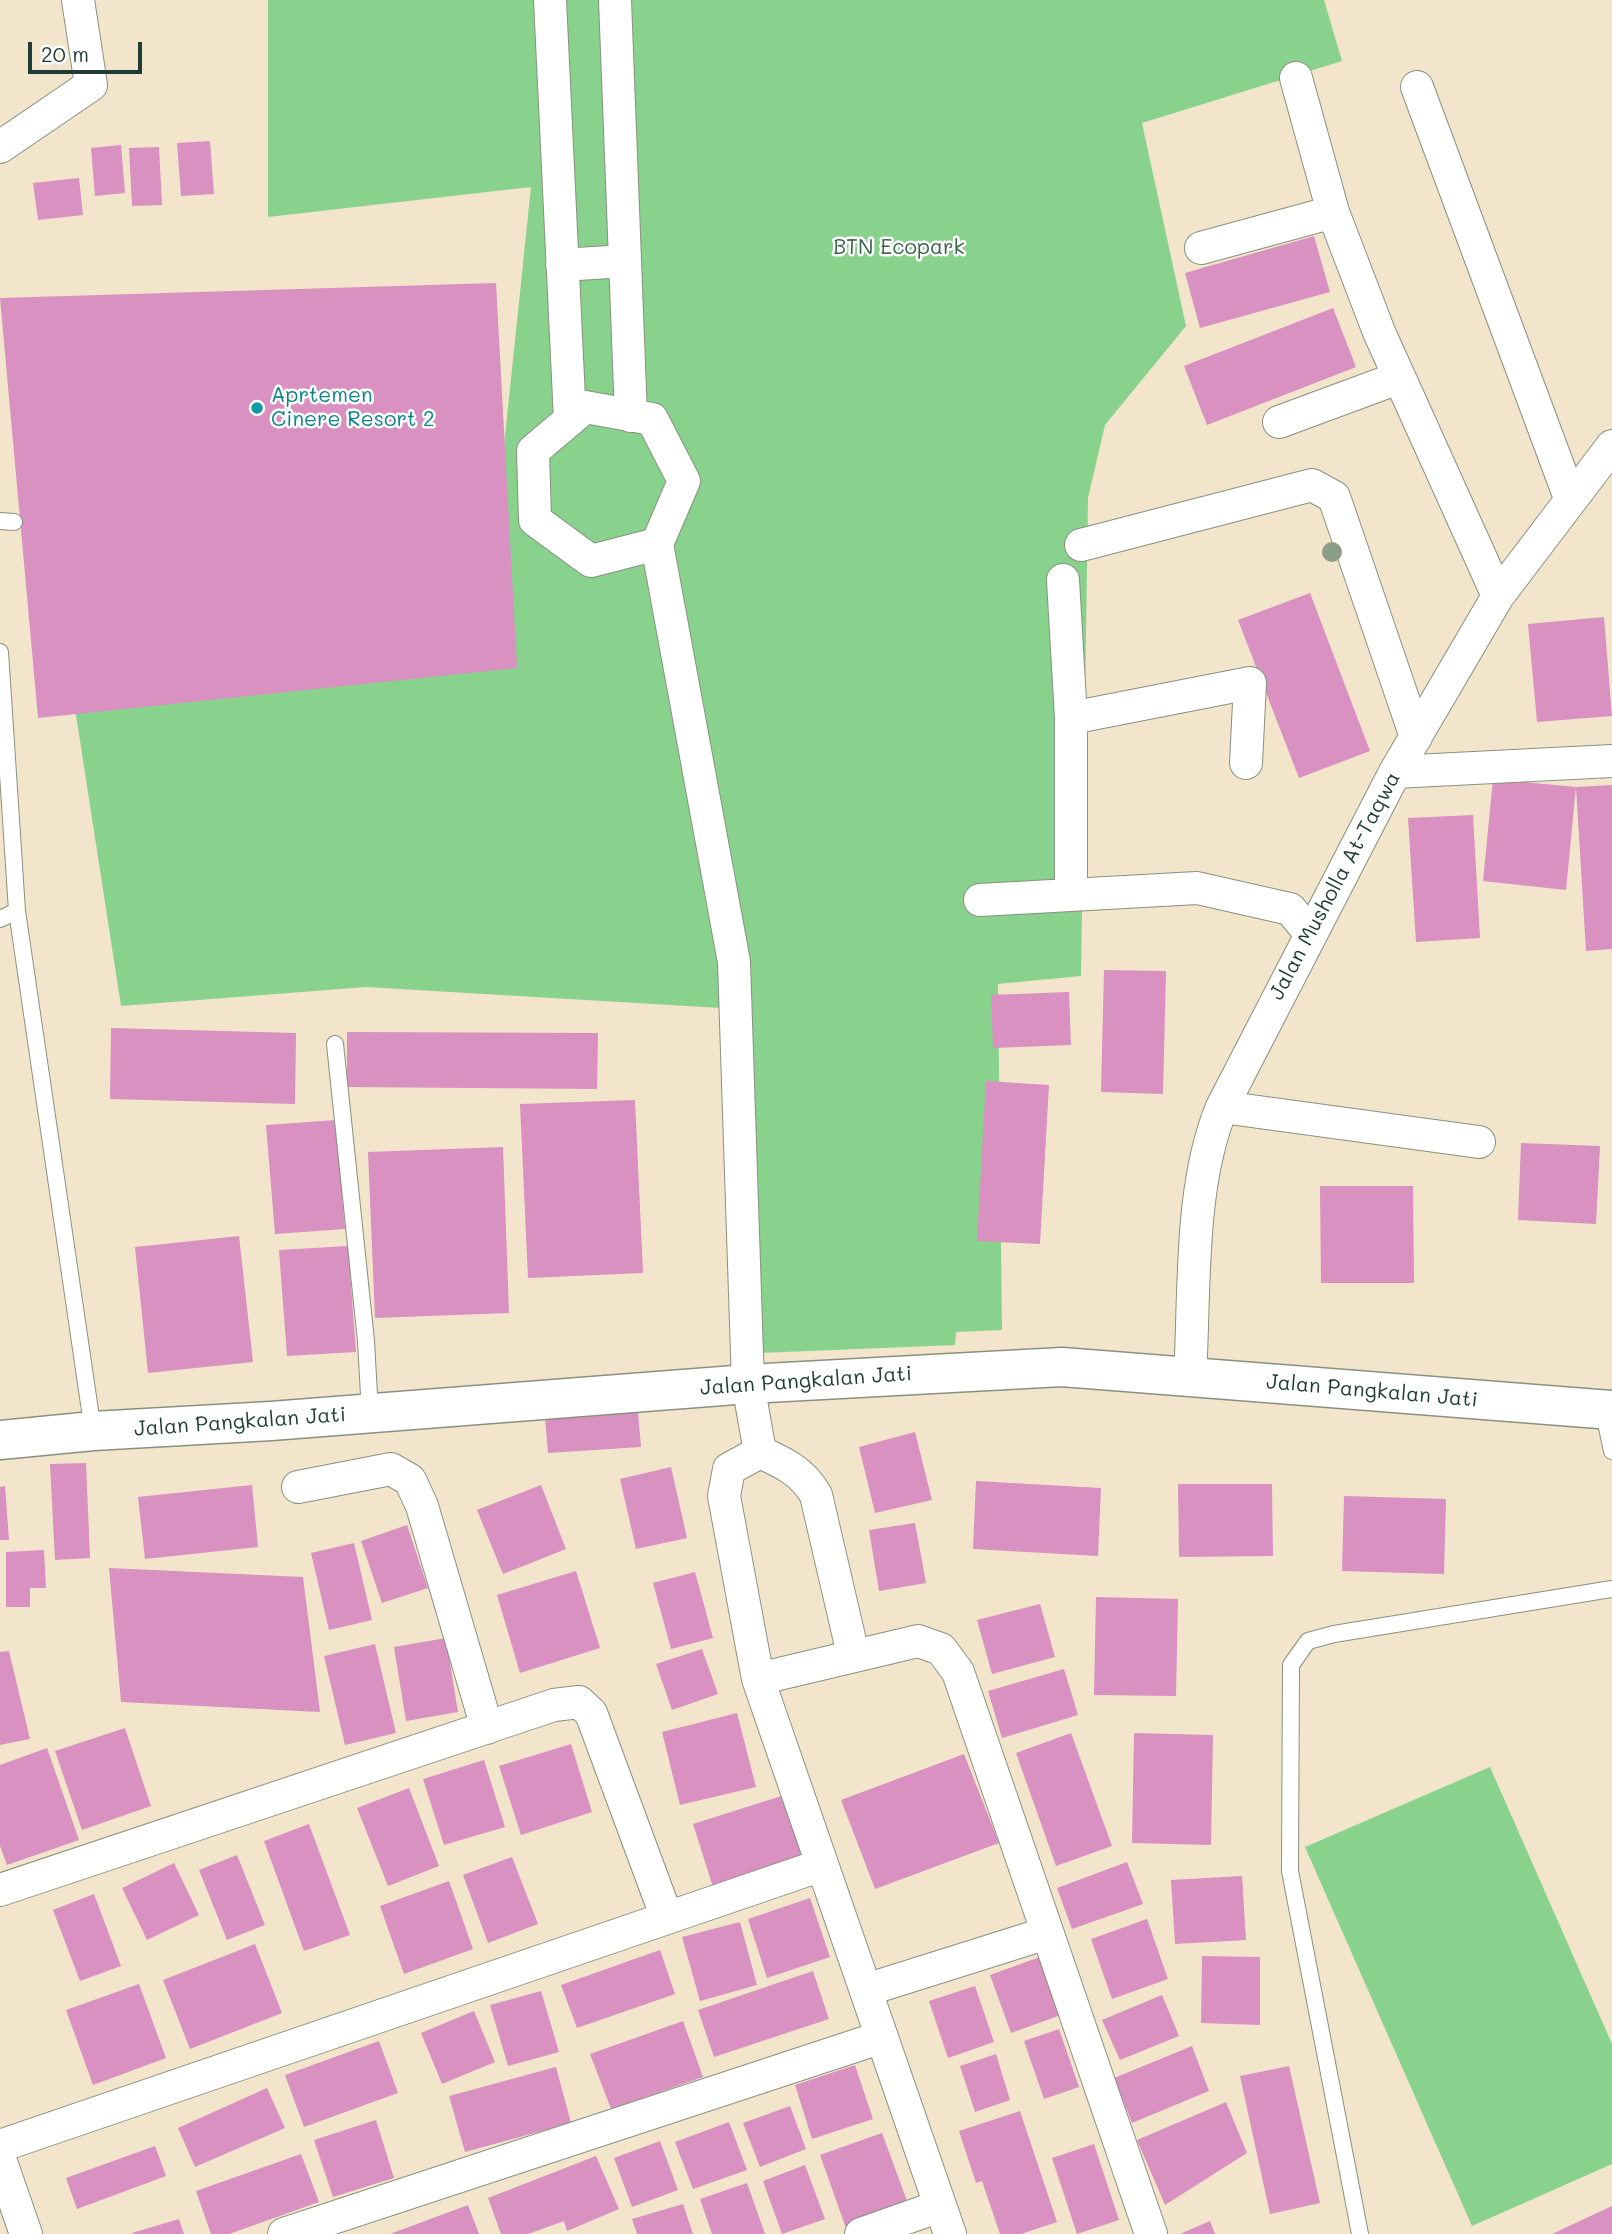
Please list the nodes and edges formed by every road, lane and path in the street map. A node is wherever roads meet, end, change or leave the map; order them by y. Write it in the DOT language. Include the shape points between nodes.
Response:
graph roads {
  1 [pos="78,0"];
  2 [pos="550,0"];
  3 [pos="615,0"];
  4 [pos="1296,78"];
  5 [pos="1417,86"];
  6 [pos="0,147"];
  7 [pos="1333,212"];
  8 [pos="1201,248"];
  9 [pos="625,261"];
  10 [pos="562,265"];
  11 [pos="1398,378"];
  12 [pos="631,416"];
  13 [pos="570,420"];
  14 [pos="1279,422"];
  15 [pos="1612,446"];
  16 [pos="1570,498"];
  17 [pos="657,544"];
  18 [pos="1081,545"];
  19 [pos="1063,580"];
  20 [pos="1498,596"];
  21 [pos="0,652"];
  22 [pos="1071,718"];
  23 [pos="1416,737"];
  24 [pos="1612,761"];
  25 [pos="5,763"];
  26 [pos="1246,763"];
  27 [pos="1395,772"];
  28 [pos="1071,895"];
  29 [pos="980,901"];
  30 [pos="17,911"];
  31 [pos="0,919"];
  32 [pos="1310,933"];
  33 [pos="335,1044"];
  34 [pos="1222,1107"];
  35 [pos="1479,1142"];
  36 [pos="1190,1377"];
  37 [pos="748,1384"];
  38 [pos="1608,1410"];
  39 [pos="370,1413"];
  40 [pos="93,1431"];
  41 [pos="0,1440"];
  42 [pos="1612,1451"];
  43 [pos="760,1452"];
  44 [pos="298,1487"];
  45 [pos="1612,1589"];
  46 [pos="853,1654"];
  47 [pos="758,1679"];
  48 [pos="486,1728"];
  49 [pos="822,1865"];
  50 [pos="0,1890"];
  51 [pos="667,1918"];
  52 [pos="1047,1933"];
  53 [pos="866,1990"];
  54 [pos="882,2037"];
  55 [pos="0,2146"];
  56 [pos="0,2159"];
  57 [pos="945,2220"];
  58 [pos="26,2234"];
  59 [pos="284,2234"];
  60 [pos="860,2234"];
  61 [pos="1151,2234"];
  62 [pos="1360,2234"];
  1 -- 6 [label="street" via="91,86"];
  2 -- 10 [label="street"];
  3 -- 9 [label="street"];
  4 -- 7 [label="street"];
  5 -- 16 [label="street"];
  7 -- 8 [label="street"];
  7 -- 11 [label="street"];
  9 -- 10 [label="street"];
  9 -- 12 [label="street"];
  10 -- 13 [label="street"];
  11 -- 14 [label="street"];
  11 -- 20 [label="street"];
  12 -- 13 [label="street" via="585,407"];
  12 -- 17 [label="street" via="652,419 684,481"];
  13 -- 17 [label="street" via="533,451 535,520 591,561"];
  15 -- 16 [label="street, Jalan Musholla At-Taqwa"];
  16 -- 20 [label="street, Jalan Musholla At-Taqwa"];
  17 -- 37 [label="street" via="734,962"];
  18 -- 23 [label="street" via="1312,485 1334,497"];
  19 -- 22 [label="street"];
  20 -- 23 [label="street, Jalan Musholla At-Taqwa"];
  21 -- 25 [label="lane"];
  22 -- 26 [label="street" via="1250,683"];
  22 -- 28 [label="street"];
  23 -- 27 [label="street, Jalan Musholla At-Taqwa"];
  24 -- 27 [label="street"];
  25 -- 30 [label="lane"];
  27 -- 32 [label="street, Jalan Musholla At-Taqwa"];
  28 -- 29 [label="street"];
  28 -- 32 [label="street" via="1197,888 1290,909"];
  30 -- 31 [label="lane"];
  30 -- 40 [label="lane"];
  32 -- 34 [label="street, Jalan Musholla At-Taqwa"];
  33 -- 39 [label="lane"];
  34 -- 35 [label="street"];
  34 -- 36 [label="street, Jalan Musholla At-Taqwa" via="1208,1139 1201,1177"];
  36 -- 37 [label="main road, Jalan Pangkalan Jati" via="1062,1367"];
  36 -- 38 [label="main road, Jalan Pangkalan Jati"];
  37 -- 39 [label="main road, Jalan Pangkalan Jati"];
  37 -- 43 [label="street"];
  38 -- 42 [label="lane"];
  39 -- 40 [label="main road, Jalan Pangkalan Jati"];
  40 -- 41 [label="main road, Jalan Pangkalan Jati"];
  43 -- 46 [label="street" via="806,1478 816,1495"];
  43 -- 47 [label="street" via="729,1469 724,1496"];
  44 -- 48 [label="street" via="391,1469 410,1480 422,1506"];
  45 -- 62 [label="lane" via="1308,1640 1291,1665 1290,1871"];
  46 -- 47 [label="street"];
  46 -- 52 [label="street" via="918,1641 941,1649 958,1672"];
  47 -- 49 [label="street"];
  48 -- 50 [label="street"];
  48 -- 51 [label="street" via="554,1705 579,1702 591,1713"];
  49 -- 51 [label="street"];
  49 -- 53 [label="street"];
  51 -- 55 [label="street"];
  52 -- 53 [label="street"];
  52 -- 61 [label="street"];
  53 -- 54 [label="street"];
  54 -- 57 [label="street"];
  54 -- 59 [label="street"];
  56 -- 58 [label="street"];
  57 -- 60 [label="street"];
}
